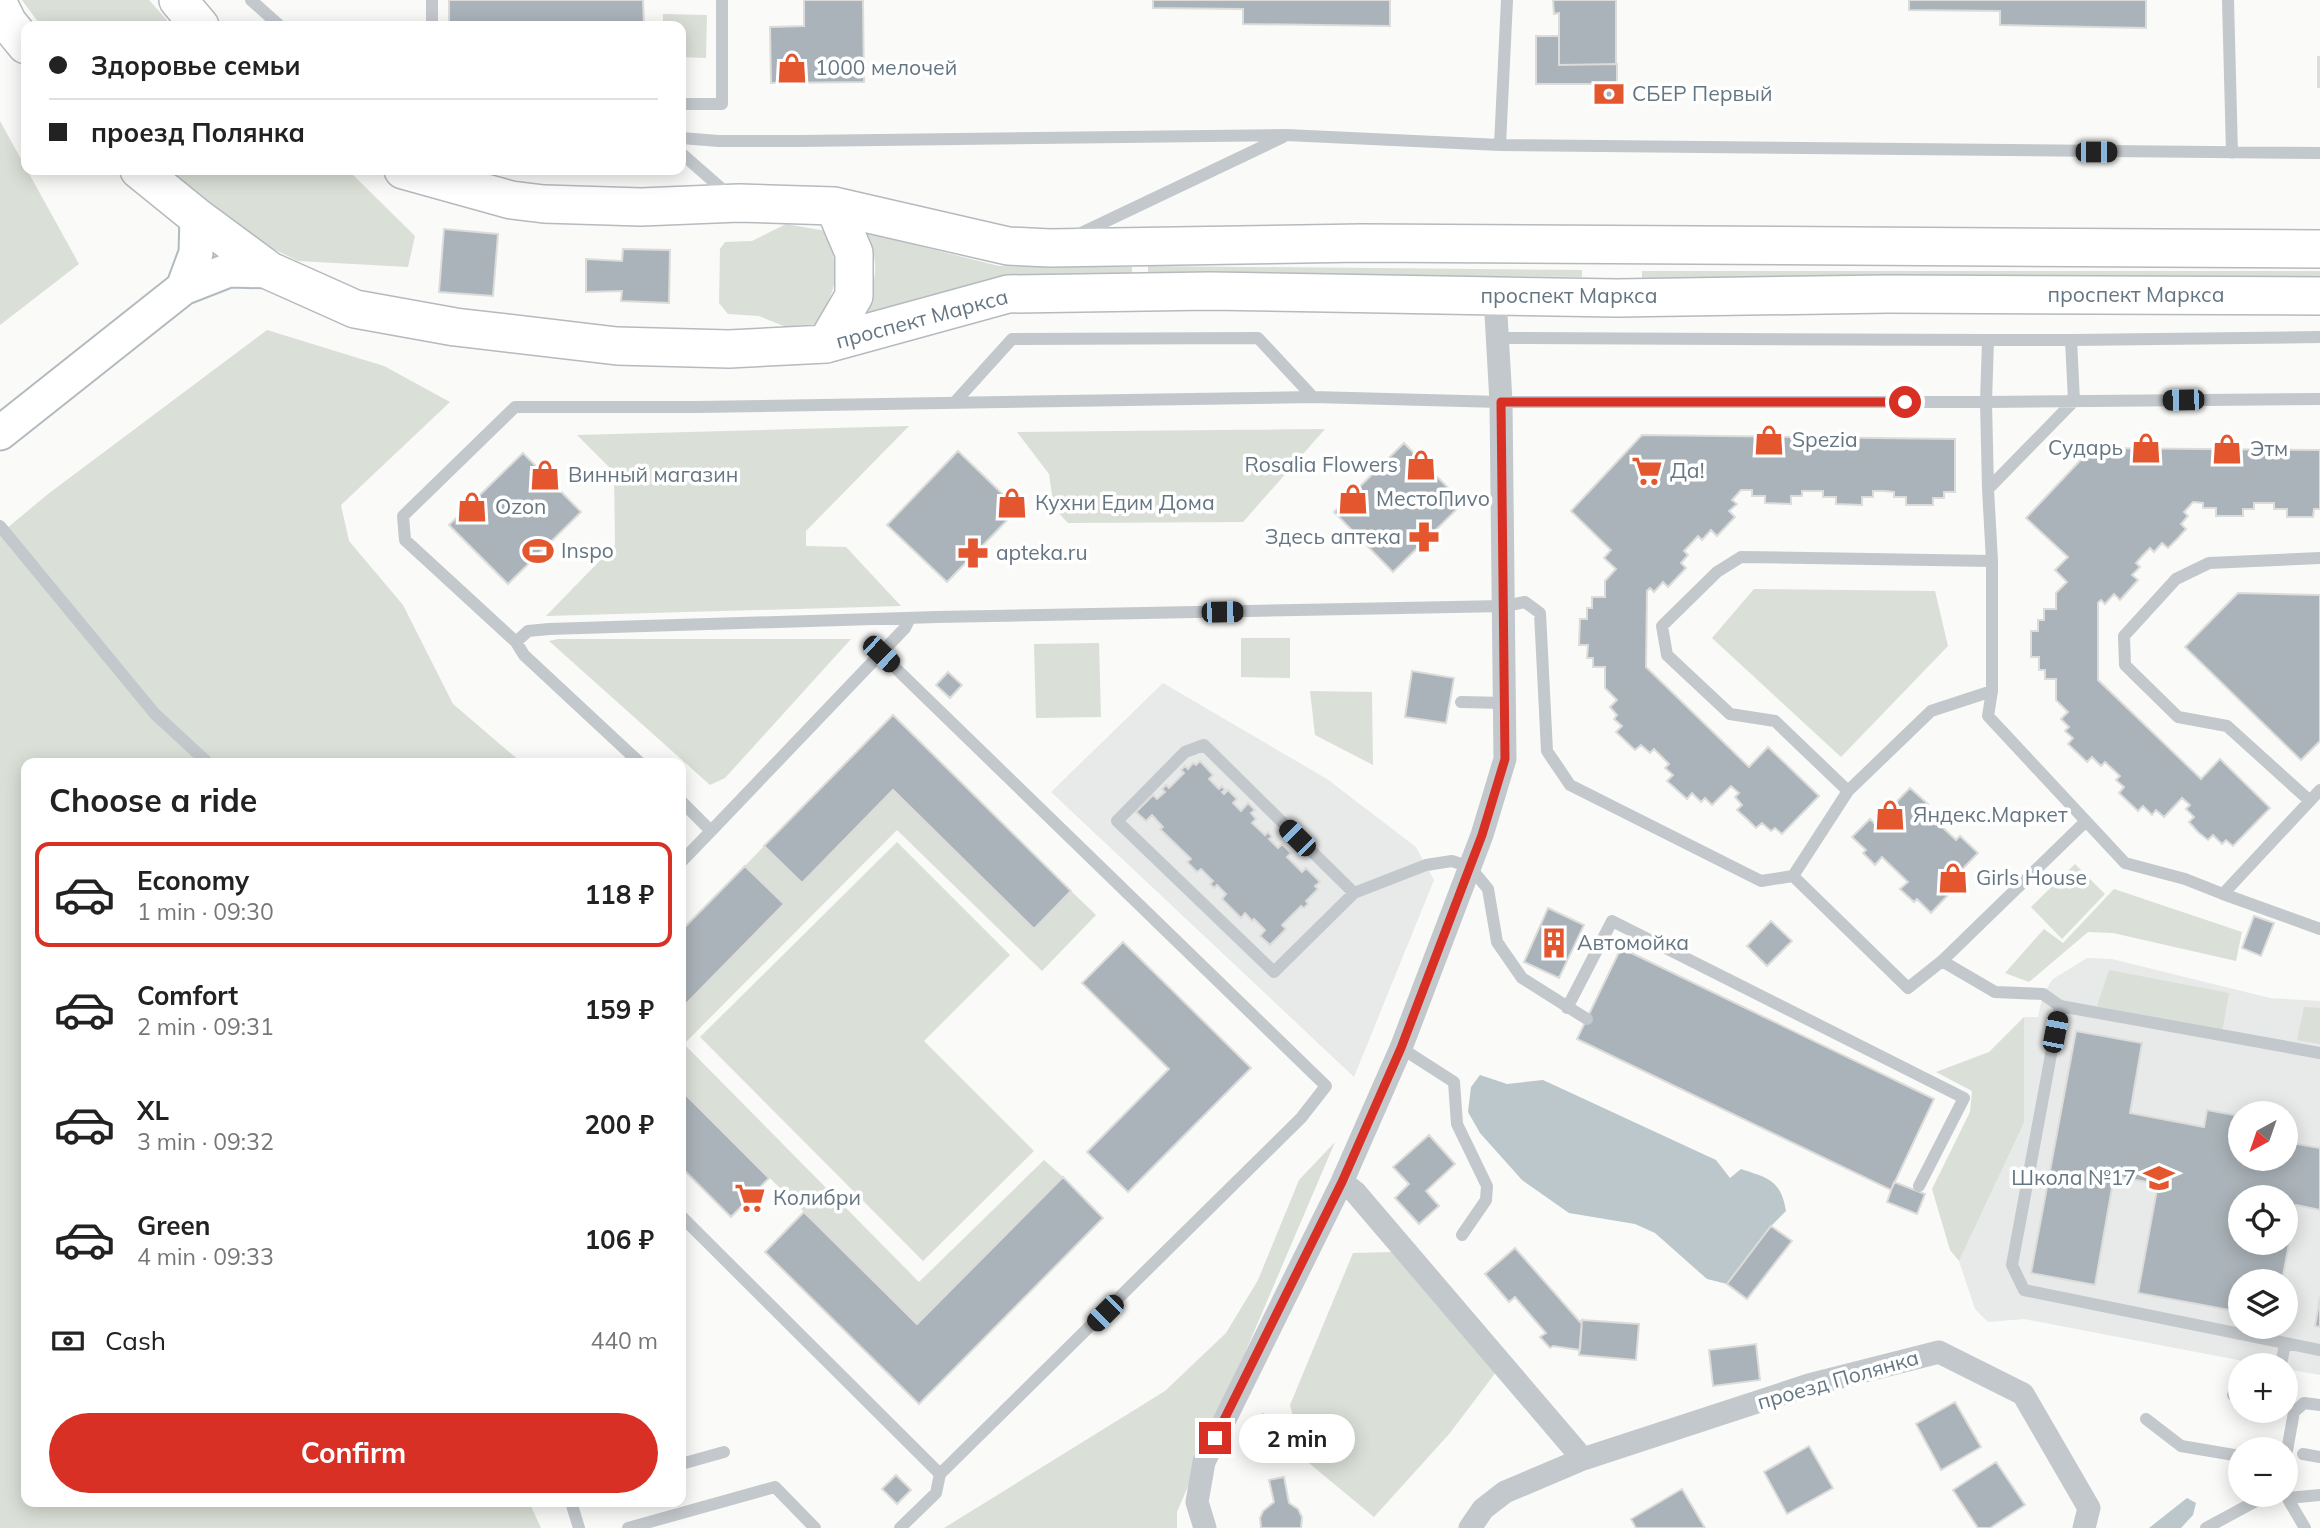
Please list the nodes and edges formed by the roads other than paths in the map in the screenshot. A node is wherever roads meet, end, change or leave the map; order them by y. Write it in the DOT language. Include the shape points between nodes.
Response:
graph roads {
  1 [pos="178,0"];
  2 [pos="251,0"];
  3 [pos="432,0"];
  4 [pos="722,0"];
  5 [pos="1507,0"];
  6 [pos="2228,0"];
  7 [pos="0,7"];
  8 [pos="196,21"];
  9 [pos="274,21"];
  10 [pos="432,21"];
  11 [pos="21,39"];
  12 [pos="686,104"];
  13 [pos="1286,135"];
  14 [pos="686,138"];
  15 [pos="1500,145"];
  16 [pos="2232,153"];
  17 [pos="2320,153"];
  18 [pos="686,157"];
  19 [pos="145,175"];
  20 [pos="421,175"];
  21 [pos="739,203"];
  22 [pos="834,206"];
  23 [pos="197,217"];
  24 [pos="1615,246"];
  25 [pos="1050,248"];
  26 [pos="2101,248"];
  27 [pos="2320,249"];
  28 [pos="270,271"];
  29 [pos="183,288"];
  30 [pos="2100,295"];
  31 [pos="2320,296"];
  32 [pos="1495,297"];
  33 [pos="1617,298"];
  34 [pos="2320,337"];
  35 [pos="1497,338"];
  36 [pos="1987,340"];
  37 [pos="2071,340"];
  38 [pos="825,344"];
  39 [pos="1313,397"];
  40 [pos="2320,399"];
  41 [pos="2074,401"];
  42 [pos="955,402"];
  43 [pos="1501,402"];
  44 [pos="1986,402"];
  45 [pos="0,433"];
  46 [pos="1988,489"];
  47 [pos="0,526"];
  48 [pos="2320,558"];
  49 [pos="1992,561"];
  50 [pos="1505,606"];
  51 [pos="910,618"];
  52 [pos="516,642"];
  53 [pos="881,654"];
  54 [pos="1992,691"];
  55 [pos="1461,702"];
  56 [pos="1505,703"];
  57 [pos="203,758"];
  58 [pos="635,758"];
  59 [pos="2320,790"];
  60 [pos="1848,792"];
  61 [pos="2310,801"];
  62 [pos="686,806"];
  63 [pos="2086,821"];
  64 [pos="711,831"];
  65 [pos="686,857"];
  66 [pos="1469,867"];
  67 [pos="1793,876"];
  68 [pos="1353,893"];
  69 [pos="2223,894"];
  70 [pos="2320,929"];
  71 [pos="1942,961"];
  72 [pos="2060,1006"];
  73 [pos="1566,1008"];
  74 [pos="1587,1019"];
  75 [pos="1401,1048"];
  76 [pos="2320,1053"];
  77 [pos="1342,1182"];
  78 [pos="1919,1186"];
  79 [pos="686,1221"];
  80 [pos="1462,1235"];
  81 [pos="2285,1344"];
  82 [pos="2320,1350"];
  83 [pos="2283,1353"];
  84 [pos="2320,1405"];
  85 [pos="2298,1406"];
  86 [pos="2146,1419"];
  87 [pos="724,1452"];
  88 [pos="2228,1454"];
  89 [pos="2303,1454"];
  90 [pos="2320,1457"];
  91 [pos="1583,1459"];
  92 [pos="686,1463"];
  93 [pos="940,1474"];
  94 [pos="2320,1495"];
  95 [pos="2298,1496"];
  96 [pos="573,1507"];
  97 [pos="2245,1507"];
  98 [pos="2293,1507"];
  99 [pos="579,1528"];
  100 [pos="628,1528"];
  101 [pos="816,1528"];
  102 [pos="900,1528"];
  103 [pos="1205,1528"];
  104 [pos="1470,1528"];
  105 [pos="2084,1528"];
  106 [pos="2206,1528"];
  107 [pos="2305,1528"];
  1 -- 8 [label="main road"];
  2 -- 9 [label="lane"];
  3 -- 10 [label="lane"];
  4 -- 12 [label="lane" via="722,104"];
  5 -- 15 [label="lane"];
  6 -- 16 [label="lane"];
  7 -- 11 [label="main road"];
  13 -- 14 [label="lane"];
  13 -- 15 [label="lane"];
  13 -- 25 [label="lane"];
  15 -- 16 [label="lane"];
  16 -- 17 [label="lane"];
  18 -- 21 [label="lane"];
  19 -- 23 [label="main road, проспект Маркса"];
  20 -- 21 [label="main road" via="511,200 544,204"];
  21 -- 22 [label="main road"];
  22 -- 25 [label="main road" via="1008,246"];
  22 -- 38 [label="main road, проспект Маркса" via="854,253 854,296"];
  23 -- 28 [label="main road, проспект Маркса"];
  23 -- 29 [label="street" via="196,253"];
  24 -- 25 [label="main road" via="1286,243"];
  24 -- 26 [label="main road"];
  24 -- 33 [label="main road"];
  26 -- 27 [label="main road"];
  26 -- 30 [label="main road"];
  28 -- 29 [label="street" via="229,270"];
  28 -- 38 [label="main road, проспект Маркса" via="355,309 455,327 617,346 729,349"];
  29 -- 45 [label="street"];
  30 -- 31 [label="main road, проспект Маркса"];
  30 -- 33 [label="main road, проспект Маркса"];
  32 -- 33 [label="main road, проспект Маркса"];
  32 -- 35 [label="street"];
  32 -- 38 [label="main road, проспект Маркса" via="1261,291 1008,294"];
  34 -- 37 [label="lane"];
  35 -- 36 [label="lane"];
  35 -- 43 [label="street"];
  36 -- 37 [label="lane"];
  36 -- 44 [label="lane"];
  37 -- 41 [label="lane"];
  39 -- 42 [label="lane"];
  39 -- 42 [label="lane" via="1258,338 1012,339"];
  39 -- 43 [label="lane"];
  40 -- 41 [label="lane"];
  41 -- 44 [label="lane"];
  41 -- 46 [label="lane"];
  42 -- 52 [label="lane" via="515,407 403,516 405,540"];
  43 -- 44 [label="lane"];
  43 -- 50 [label="street"];
  44 -- 46 [label="lane"];
  46 -- 49 [label="lane"];
  47 -- 57 [label="lane" via="155,714"];
  48 -- 61 [label="lane" via="2209,563 2176,579 2124,635 2125,665 2178,717 2227,726"];
  49 -- 54 [label="lane"];
  49 -- 60 [label="lane" via="1741,557 1717,572 1662,626 1667,655 1730,714 1775,721"];
  50 -- 51 [label="lane"];
  50 -- 56 [label="street"];
  50 -- 67 [label="lane" via="1525,602 1540,613 1547,751 1570,785 1761,881"];
  51 -- 52 [label="lane" via="549,629 528,631"];
  51 -- 53 [label="lane"];
  52 -- 58 [label="lane" via="524,655"];
  53 -- 64 [label="lane"];
  53 -- 93 [label="lane" via="1326,1086 1301,1118"];
  54 -- 60 [label="lane" via="1931,710"];
  54 -- 63 [label="lane" via="1988,716"];
  55 -- 56 [label="lane"];
  56 -- 66 [label="street" via="1505,759"];
  59 -- 61 [label="lane"];
  60 -- 67 [label="lane"];
  61 -- 69 [label="lane"];
  62 -- 64 [label="lane"];
  63 -- 69 [label="lane" via="2125,863"];
  63 -- 71 [label="lane"];
  64 -- 65 [label="lane"];
  66 -- 68 [label="lane" via="1452,861 1426,865"];
  66 -- 73 [label="lane" via="1488,889 1497,942 1522,978"];
  66 -- 75 [label="street"];
  67 -- 71 [label="lane" via="1908,988"];
  68 -- 68 [label="lane" via="1274,972 1118,821 1185,752 1203,745"];
  69 -- 70 [label="lane"];
  71 -- 72 [label="lane" via="1995,992 2043,994"];
  72 -- 76 [label="lane"];
  72 -- 81 [label="lane" via="2012,1265 2024,1290"];
  73 -- 74 [label="lane"];
  73 -- 78 [label="lane" via="1612,921 1964,1098"];
  75 -- 77 [label="street"];
  75 -- 80 [label="lane" via="1454,1082 1457,1124 1487,1186 1486,1200"];
  77 -- 91 [label="street" via="1432,1280"];
  77 -- 103 [label="street" via="1204,1462 1197,1502"];
  79 -- 93 [label="lane"];
  81 -- 82 [label="lane"];
  81 -- 83 [label="lane"];
  84 -- 85 [label="lane"];
  86 -- 88 [label="lane" via="2181,1446"];
  87 -- 92 [label="lane"];
  89 -- 90 [label="lane"];
  91 -- 104 [label="street, проезд Полянка" via="1505,1492 1483,1509"];
  91 -- 105 [label="street, проезд Полянка" via="1809,1385 1939,1352 2023,1394 2089,1508"];
  93 -- 102 [label="lane" via="936,1493"];
  94 -- 95 [label="lane"];
  96 -- 99 [label="lane"];
  97 -- 106 [label="lane"];
  98 -- 107 [label="lane"];
  100 -- 101 [label="lane" via="775,1487"];
}
